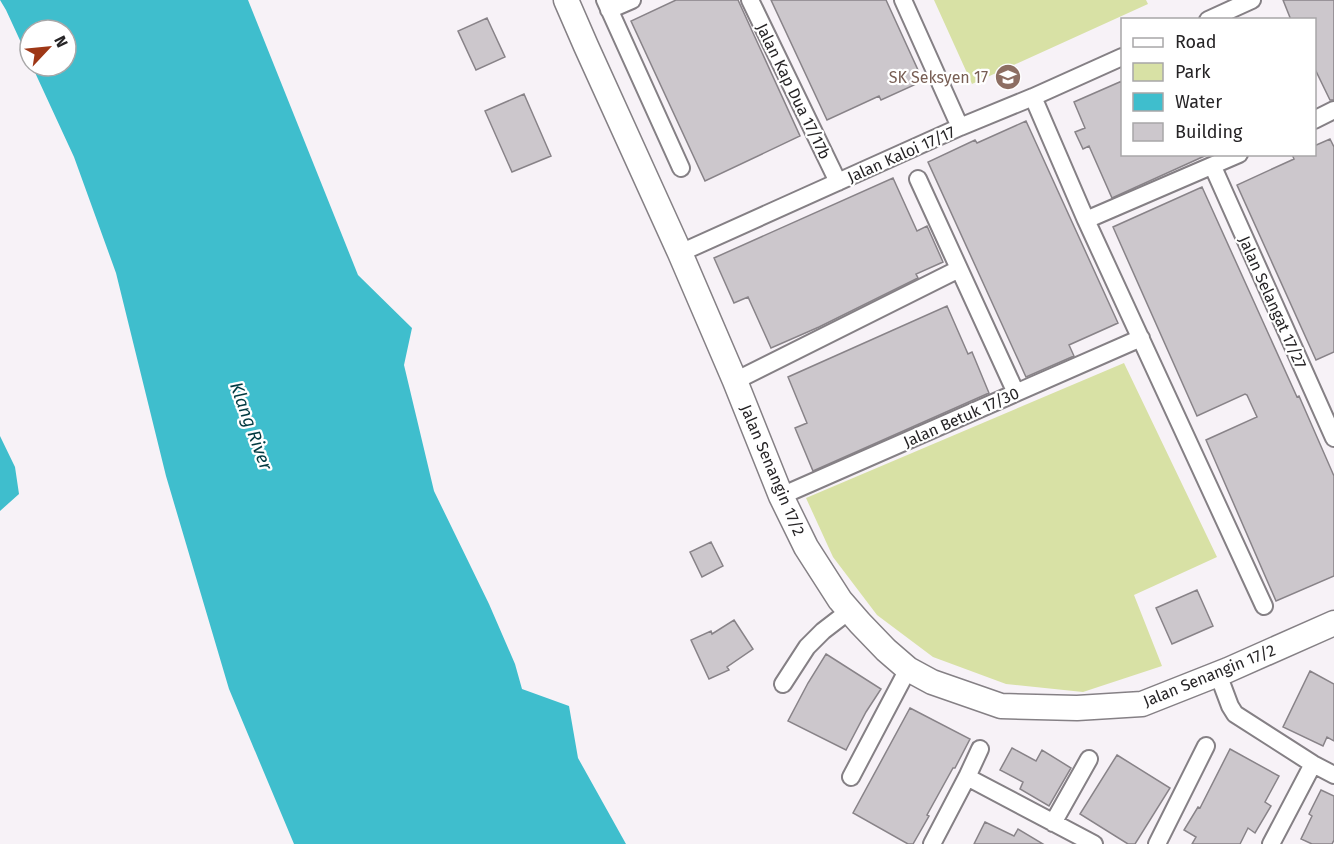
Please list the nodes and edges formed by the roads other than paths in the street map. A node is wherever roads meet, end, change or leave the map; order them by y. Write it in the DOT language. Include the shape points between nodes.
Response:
graph roads {
  1 [pos="566,0"];
  2 [pos="632,0"];
  3 [pos="750,0"];
  4 [pos="903,0"];
  5 [pos="1252,0"];
  6 [pos="607,5"];
  7 [pos="1212,18"];
  8 [pos="1121,57"];
  9 [pos="1033,97"];
  10 [pos="1334,110"];
  11 [pos="1316,119"];
  12 [pos="960,127"];
  13 [pos="1235,156"];
  14 [pos="1213,167"];
  15 [pos="681,168"];
  16 [pos="918,179"];
  17 [pos="838,182"];
  18 [pos="1086,220"];
  19 [pos="681,253"];
  20 [pos="959,269"];
  21 [pos="1141,338"];
  22 [pos="735,381"];
  23 [pos="1016,393"];
  24 [pos="1334,438"];
  25 [pos="780,496"];
  26 [pos="1264,606"];
  27 [pos="849,611"];
  28 [pos="1334,623"];
  29 [pos="908,669"];
  30 [pos="1218,674"];
  31 [pos="783,684"];
  32 [pos="1206,746"];
  33 [pos="980,749"];
  34 [pos="1089,759"];
  35 [pos="1313,764"];
  36 [pos="1334,775"];
  37 [pos="850,777"];
  38 [pos="967,777"];
  39 [pos="1053,823"];
  40 [pos="932,844"];
  41 [pos="1094,844"];
  42 [pos="1157,844"];
  43 [pos="1271,844"];
  1 -- 19 [label="street, Jalan Senangin 17/2"];
  2 -- 6 [label="street"];
  3 -- 17 [label="street, Jalan Kap Dua 17/17b"];
  4 -- 12 [label="street"];
  5 -- 7 [label="street"];
  6 -- 15 [label="street"];
  8 -- 9 [label="street, Jalan Kaloi 17/17"];
  9 -- 12 [label="street, Jalan Kaloi 17/17"];
  9 -- 18 [label="street"];
  10 -- 11 [label="street"];
  12 -- 17 [label="street, Jalan Kaloi 17/17"];
  13 -- 14 [label="street"];
  14 -- 18 [label="street"];
  14 -- 24 [label="street, Jalan Selangat 17/27"];
  16 -- 20 [label="street"];
  17 -- 19 [label="street, Jalan Kaloi 17/17"];
  18 -- 21 [label="street"];
  19 -- 22 [label="street, Jalan Senangin 17/2"];
  20 -- 22 [label="street"];
  20 -- 23 [label="street"];
  21 -- 23 [label="street, Jalan Betuk 17/30"];
  21 -- 26 [label="street"];
  22 -- 25 [label="street, Jalan Senangin 17/2"];
  23 -- 25 [label="street, Jalan Betuk 17/30"];
  25 -- 27 [label="street, Jalan Senangin 17/2" via="819,570"];
  27 -- 29 [label="street, Jalan Senangin 17/2"];
  27 -- 31 [label="street" via="807,647"];
  28 -- 30 [label="street, Jalan Senangin 17/2"];
  29 -- 30 [label="street, Jalan Senangin 17/2" via="932,682 1001,706 1077,708 1142,704"];
  29 -- 37 [label="street"];
  30 -- 35 [label="street" via="1235,714"];
  32 -- 42 [label="street"];
  33 -- 38 [label="street"];
  34 -- 39 [label="street"];
  35 -- 36 [label="street"];
  35 -- 43 [label="street"];
  38 -- 39 [label="street"];
  38 -- 40 [label="street"];
  39 -- 41 [label="street"];
}
